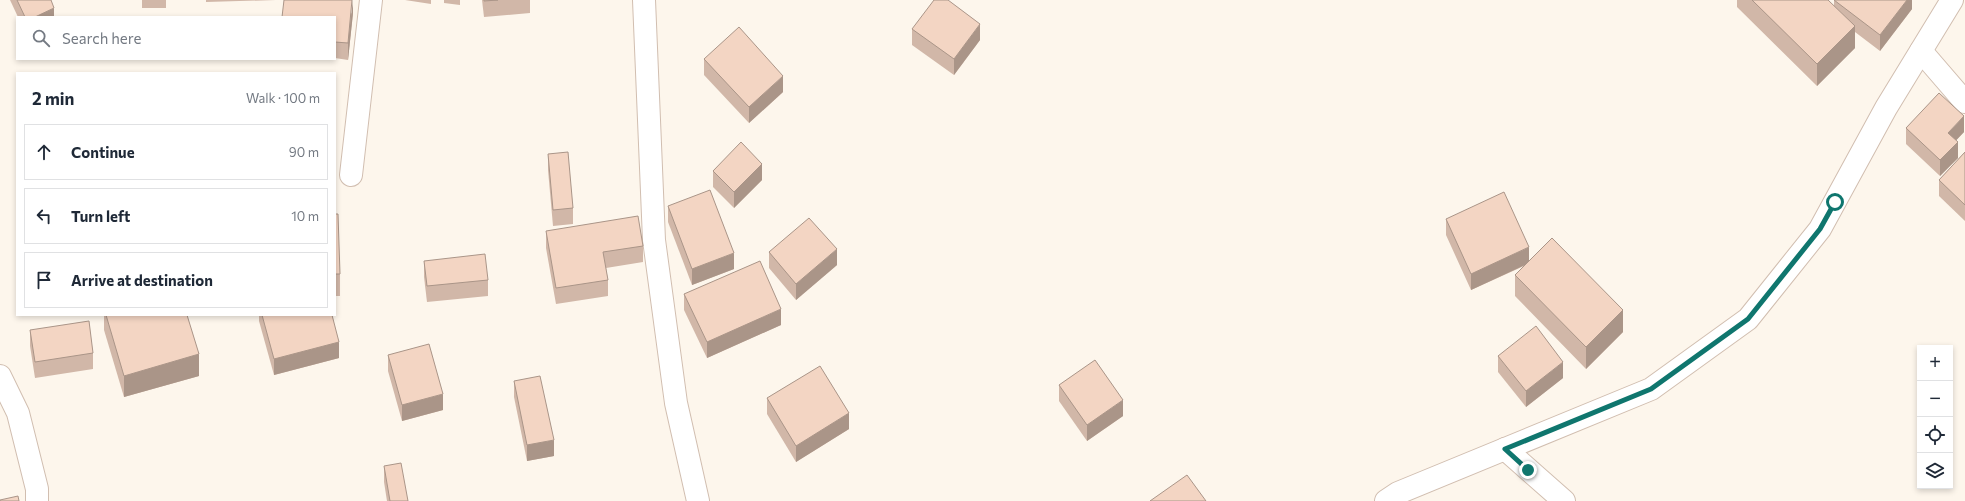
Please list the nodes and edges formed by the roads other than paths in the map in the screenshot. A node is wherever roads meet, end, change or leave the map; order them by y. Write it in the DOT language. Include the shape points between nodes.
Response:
graph roads {
  1 [pos="371,0"];
  2 [pos="644,0"];
  3 [pos="1952,0"];
  4 [pos="1921,51"];
  5 [pos="1965,102"];
  6 [pos="351,175"];
  7 [pos="0,376"];
  8 [pos="1505,449"];
  9 [pos="37,501"];
  10 [pos="698,501"];
  11 [pos="1386,501"];
  12 [pos="1564,501"];
  1 -- 6 [label="street"];
  2 -- 10 [label="street" via="654,240 676,402"];
  3 -- 4 [label="street"];
  4 -- 5 [label="street"];
  4 -- 8 [label="street" via="1886,108 1820,229 1748,319 1651,389"];
  7 -- 9 [label="street" via="18,413 37,488"];
  8 -- 11 [label="street" via="1398,493"];
  8 -- 12 [label="street"];
}
